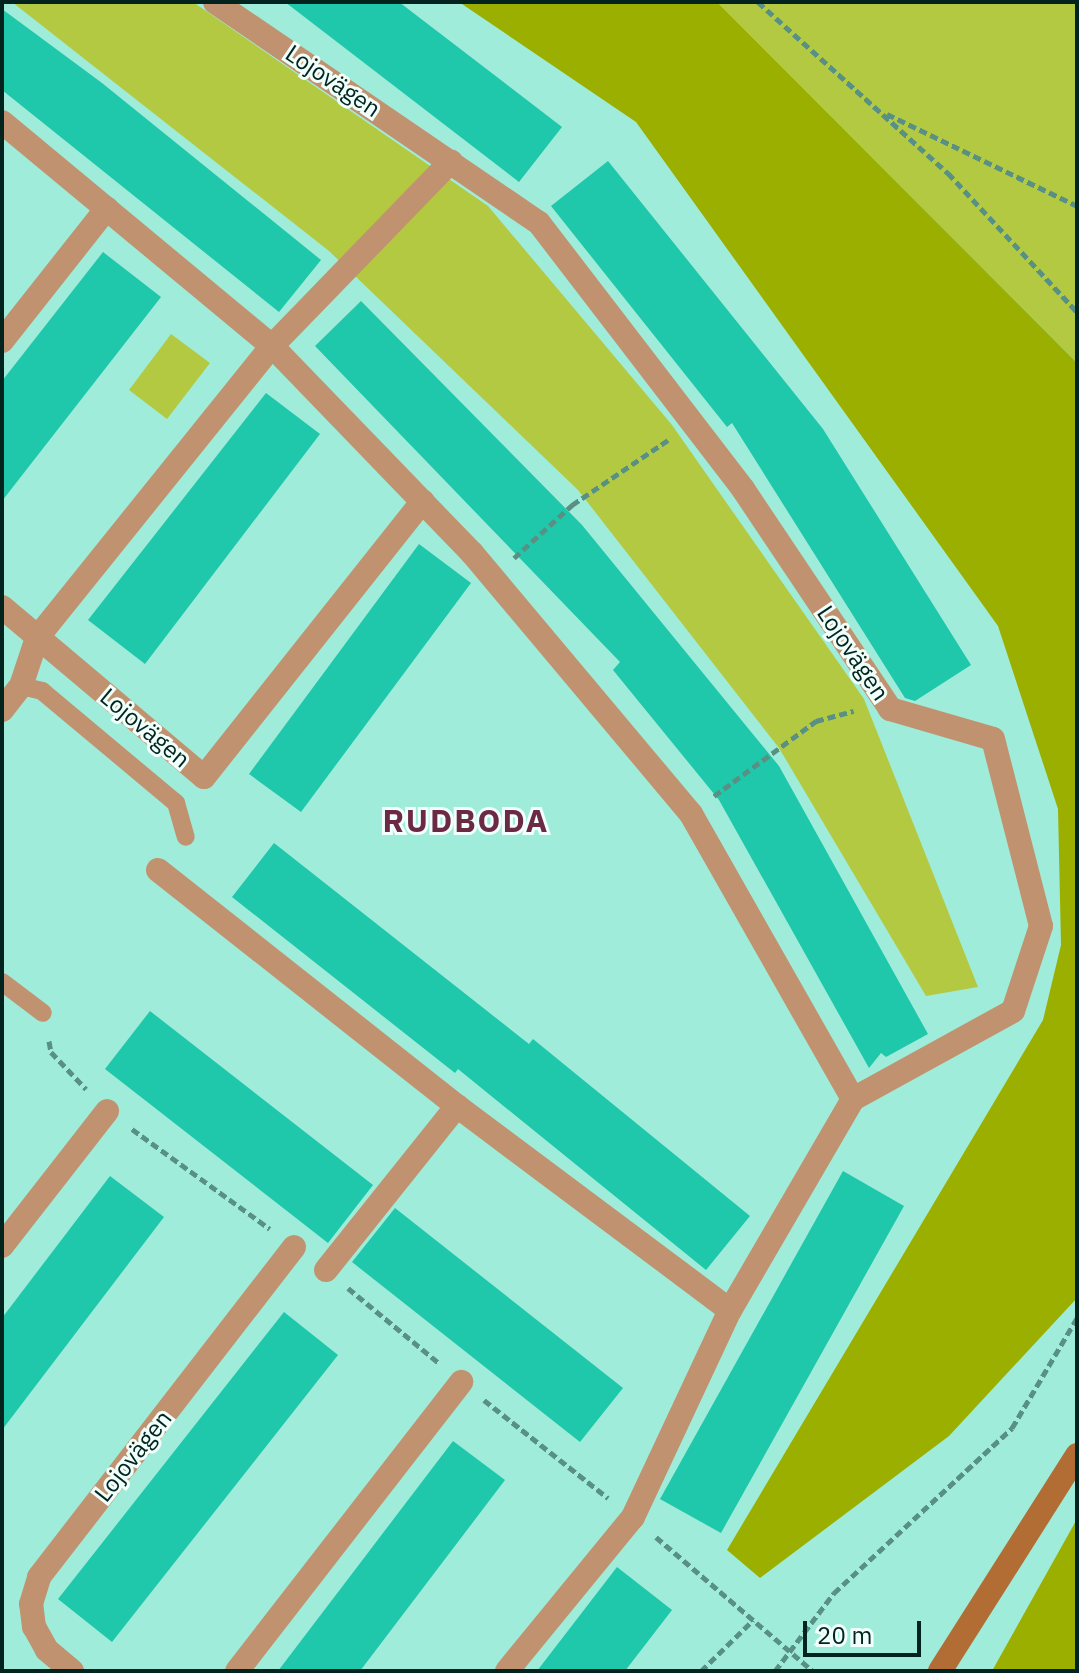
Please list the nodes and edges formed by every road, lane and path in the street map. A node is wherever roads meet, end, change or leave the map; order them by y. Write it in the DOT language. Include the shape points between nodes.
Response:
graph roads {
  1 [pos="215,2"];
  2 [pos="758,2"];
  3 [pos="881,111"];
  4 [pos="2,122"];
  5 [pos="451,161"];
  6 [pos="1077,206"];
  7 [pos="107,208"];
  8 [pos="1077,312"];
  9 [pos="2,341"];
  10 [pos="272,346"];
  11 [pos="692,424"];
  12 [pos="423,501"];
  13 [pos="493,577"];
  14 [pos="2,607"];
  15 [pos="37,638"];
  16 [pos="21,686"];
  17 [pos="890,709"];
  18 [pos="2,710"];
  19 [pos="691,814"];
  20 [pos="186,837"];
  21 [pos="158,870"];
  22 [pos="2,982"];
  23 [pos="43,1013"];
  24 [pos="853,1099"];
  25 [pos="457,1106"];
  26 [pos="107,1111"];
  27 [pos="2,1246"];
  28 [pos="294,1247"];
  29 [pos="326,1270"];
  30 [pos="730,1310"];
  31 [pos="1077,1318"];
  32 [pos="461,1382"];
  33 [pos="1077,1455"];
  34 [pos="633,1517"];
  35 [pos="753,1620"];
  36 [pos="787,1649"];
  37 [pos="72,1671"];
  38 [pos="237,1671"];
  39 [pos="507,1671"];
  40 [pos="701,1671"];
  41 [pos="775,1671"];
  42 [pos="813,1671"];
  43 [pos="940,1671"];
  1 -- 5 [label="street, Lojovägen"];
  2 -- 3 [label="path"];
  3 -- 6 [label="path"];
  3 -- 8 [label="path" via="948,173"];
  4 -- 7 [label="street"];
  5 -- 10 [label="street"];
  5 -- 11 [label="street, Lojovägen" via="539,223"];
  7 -- 9 [label="street"];
  7 -- 10 [label="street"];
  10 -- 12 [label="street"];
  10 -- 15 [label="street"];
  11 -- 13 [label="path" via="572,505"];
  11 -- 17 [label="street, Lojovägen" via="743,489"];
  12 -- 13 [label="street"];
  12 -- 15 [label="street, Lojovägen" via="204,777"];
  13 -- 19 [label="street"];
  14 -- 15 [label="street, Lojovägen"];
  15 -- 16 [label="street"];
  16 -- 18 [label="street"];
  16 -- 20 [label="lane" via="42,691 176,803"];
  17 -- 19 [label="path" via="849,711 816,721"];
  17 -- 24 [label="street, Lojovägen" via="993,739 1041,926 1013,1011"];
  19 -- 24 [label="street"];
  21 -- 25 [label="street"];
  22 -- 23 [label="lane"];
  23 -- 26 [label="path" via="51,1052"];
  24 -- 30 [label="street"];
  25 -- 29 [label="street"];
  25 -- 30 [label="street"];
  26 -- 27 [label="street"];
  26 -- 28 [label="path"];
  28 -- 37 [label="street, Lojovägen" via="39,1577 31,1604 34,1627 47,1650"];
  29 -- 32 [label="path"];
  30 -- 34 [label="street"];
  31 -- 36 [label="path" via="1012,1428 834,1593"];
  32 -- 34 [label="path"];
  32 -- 38 [label="street"];
  33 -- 43 [label="main road"];
  34 -- 35 [label="path"];
  34 -- 39 [label="street"];
  35 -- 36 [label="path"];
  35 -- 40 [label="path"];
  36 -- 41 [label="path"];
  36 -- 42 [label="path"];
}
